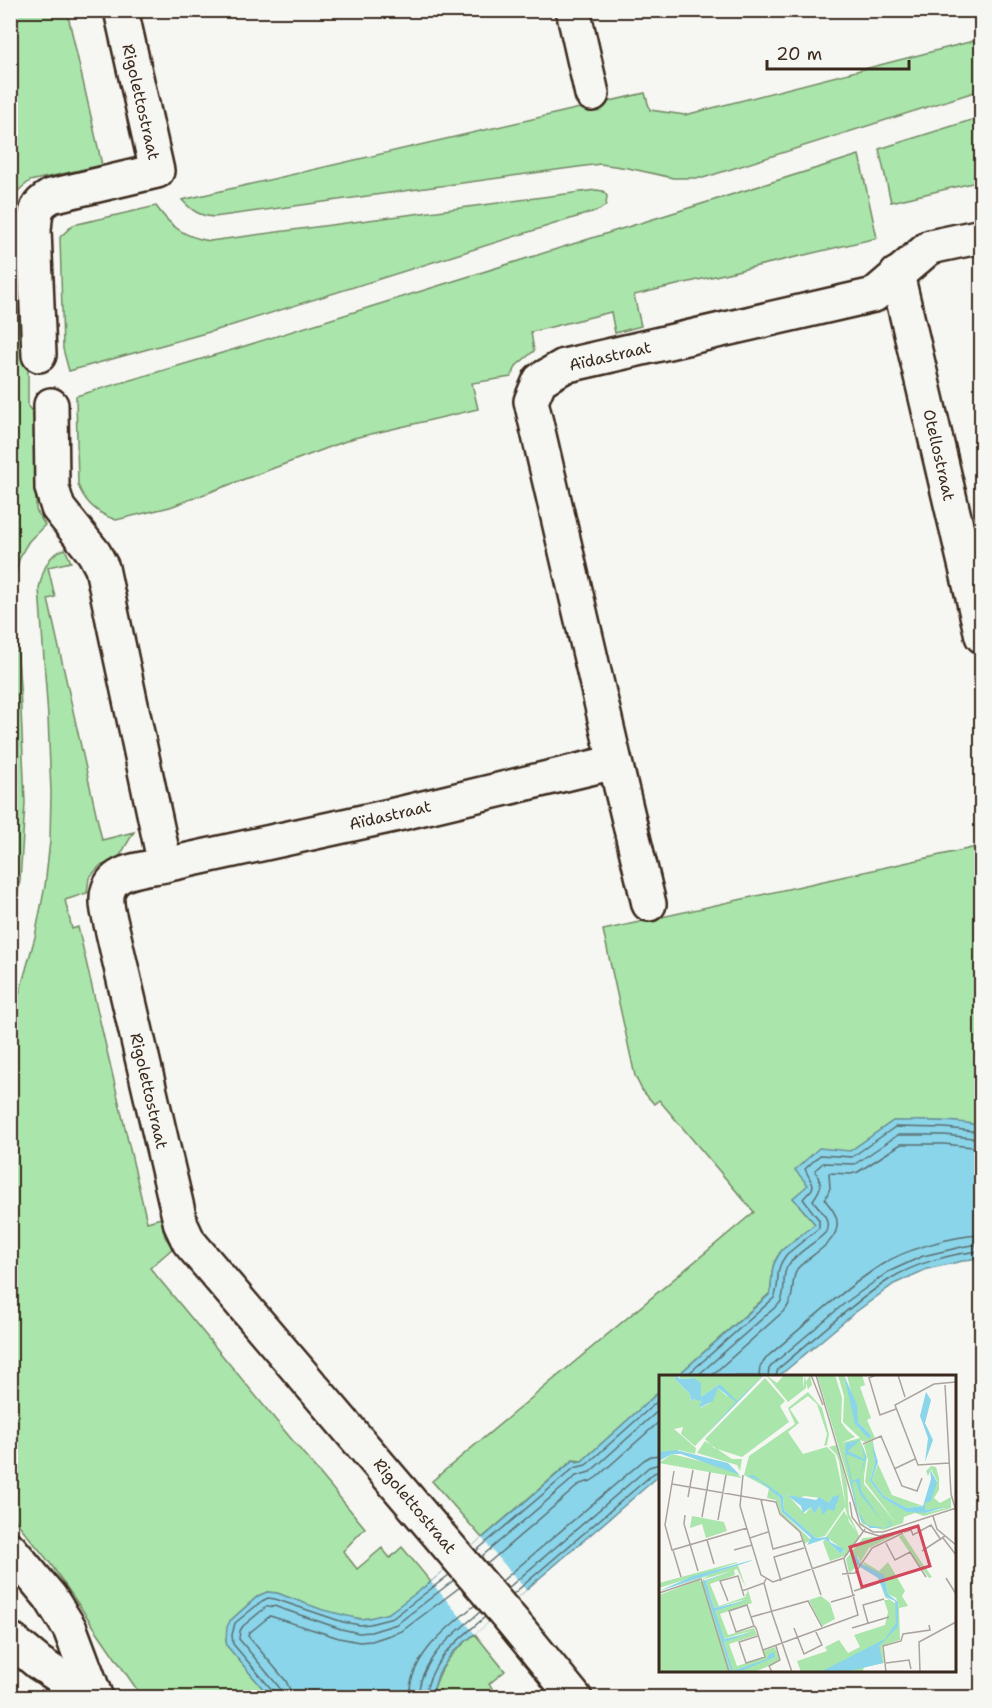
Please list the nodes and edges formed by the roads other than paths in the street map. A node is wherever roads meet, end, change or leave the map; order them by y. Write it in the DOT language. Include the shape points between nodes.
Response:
graph roads {
  1 [pos="121,10"];
  2 [pos="573,10"];
  3 [pos="592,93"];
  4 [pos="981,236"];
  5 [pos="897,274"];
  6 [pos="39,355"];
  7 [pos="51,405"];
  8 [pos="981,636"];
  9 [pos="615,762"];
  10 [pos="165,866"];
  11 [pos="649,904"];
  12 [pos="10,1549"];
  13 [pos="10,1639"];
  14 [pos="95,1698"];
  15 [pos="576,1698"];
  1 -- 6 [label="street, Rigolettostraat" via="157,171 51,196 41,202 34,230"];
  2 -- 3 [label="street"];
  4 -- 5 [label="street, Aïdastraat" via="930,247"];
  5 -- 8 [label="street, Otellostraat"];
  5 -- 9 [label="street, Aïdastraat" via="873,295 564,366 540,380 531,401"];
  7 -- 10 [label="street" via="52,488 58,508 102,568"];
  9 -- 10 [label="street, Aïdastraat"];
  9 -- 11 [label="street, Aïdastraat"];
  10 -- 15 [label="street, Rigolettostraat" via="121,874 107,893 181,1226 189,1242"];
  12 -- 14 [label="street" via="50,1597 70,1629"];
  13 -- 14 [label="street" via="39,1663"];
}
